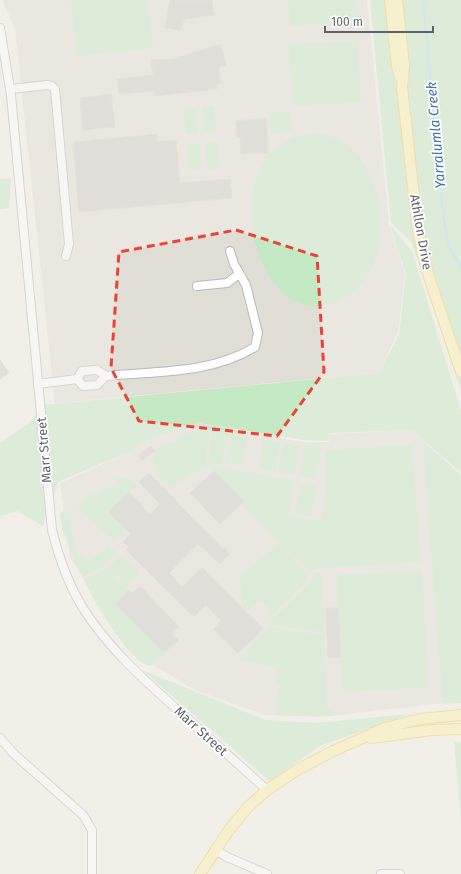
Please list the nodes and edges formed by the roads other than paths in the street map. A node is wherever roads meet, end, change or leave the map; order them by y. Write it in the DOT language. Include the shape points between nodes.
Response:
graph roads {
  1 [pos="390,0"];
  2 [pos="397,0"];
  3 [pos="401,0"];
  4 [pos="0,28"];
  5 [pos="401,33"];
  6 [pos="402,87"];
  7 [pos="11,89"];
  8 [pos="230,251"];
  9 [pos="66,256"];
  10 [pos="240,274"];
  11 [pos="196,286"];
  12 [pos="459,365"];
  13 [pos="106,376"];
  14 [pos="77,379"];
  15 [pos="38,384"];
  16 [pos="460,715"];
  17 [pos="461,729"];
  18 [pos="0,738"];
  19 [pos="363,739"];
  20 [pos="267,790"];
  21 [pos="215,850"];
  22 [pos="92,874"];
  23 [pos="200,874"];
  24 [pos="267,874"];
  25 [pos="381,874"];
  26 [pos="400,874"];
  1 -- 6 [label="main road, Athllon Drive" via="397,66"];
  2 -- 5 [label="main road, Athllon Drive"];
  3 -- 5 [label="main road, Athllon Drive"];
  4 -- 7 [label="street, Marr Street"];
  5 -- 6 [label="main road, Athllon Drive" via="404,65"];
  6 -- 12 [label="main road, Athllon Drive" via="417,223 429,276"];
  7 -- 9 [label="street" via="47,85 55,89 69,244"];
  7 -- 15 [label="street, Marr Street"];
  8 -- 10 [label="street"];
  10 -- 11 [label="street" via="227,283"];
  10 -- 13 [label="street" via="246,285 258,333 255,347 220,363"];
  13 -- 14 [label="street" via="97,370 82,371"];
  13 -- 14 [label="street" via="97,385 83,386"];
  14 -- 15 [label="street"];
  15 -- 20 [label="street, Marr Street" via="52,530 70,583 84,609 104,638 139,675"];
  16 -- 19 [label="main road" via="420,719 385,728"];
  17 -- 19 [label="main road"];
  18 -- 22 [label="street" via="24,764 82,815 92,830"];
  19 -- 20 [label="main road" via="297,770"];
  20 -- 21 [label="main road" via="247,808"];
  21 -- 23 [label="main road"];
  21 -- 24 [label="street"];
  25 -- 26 [label="street"];
}
